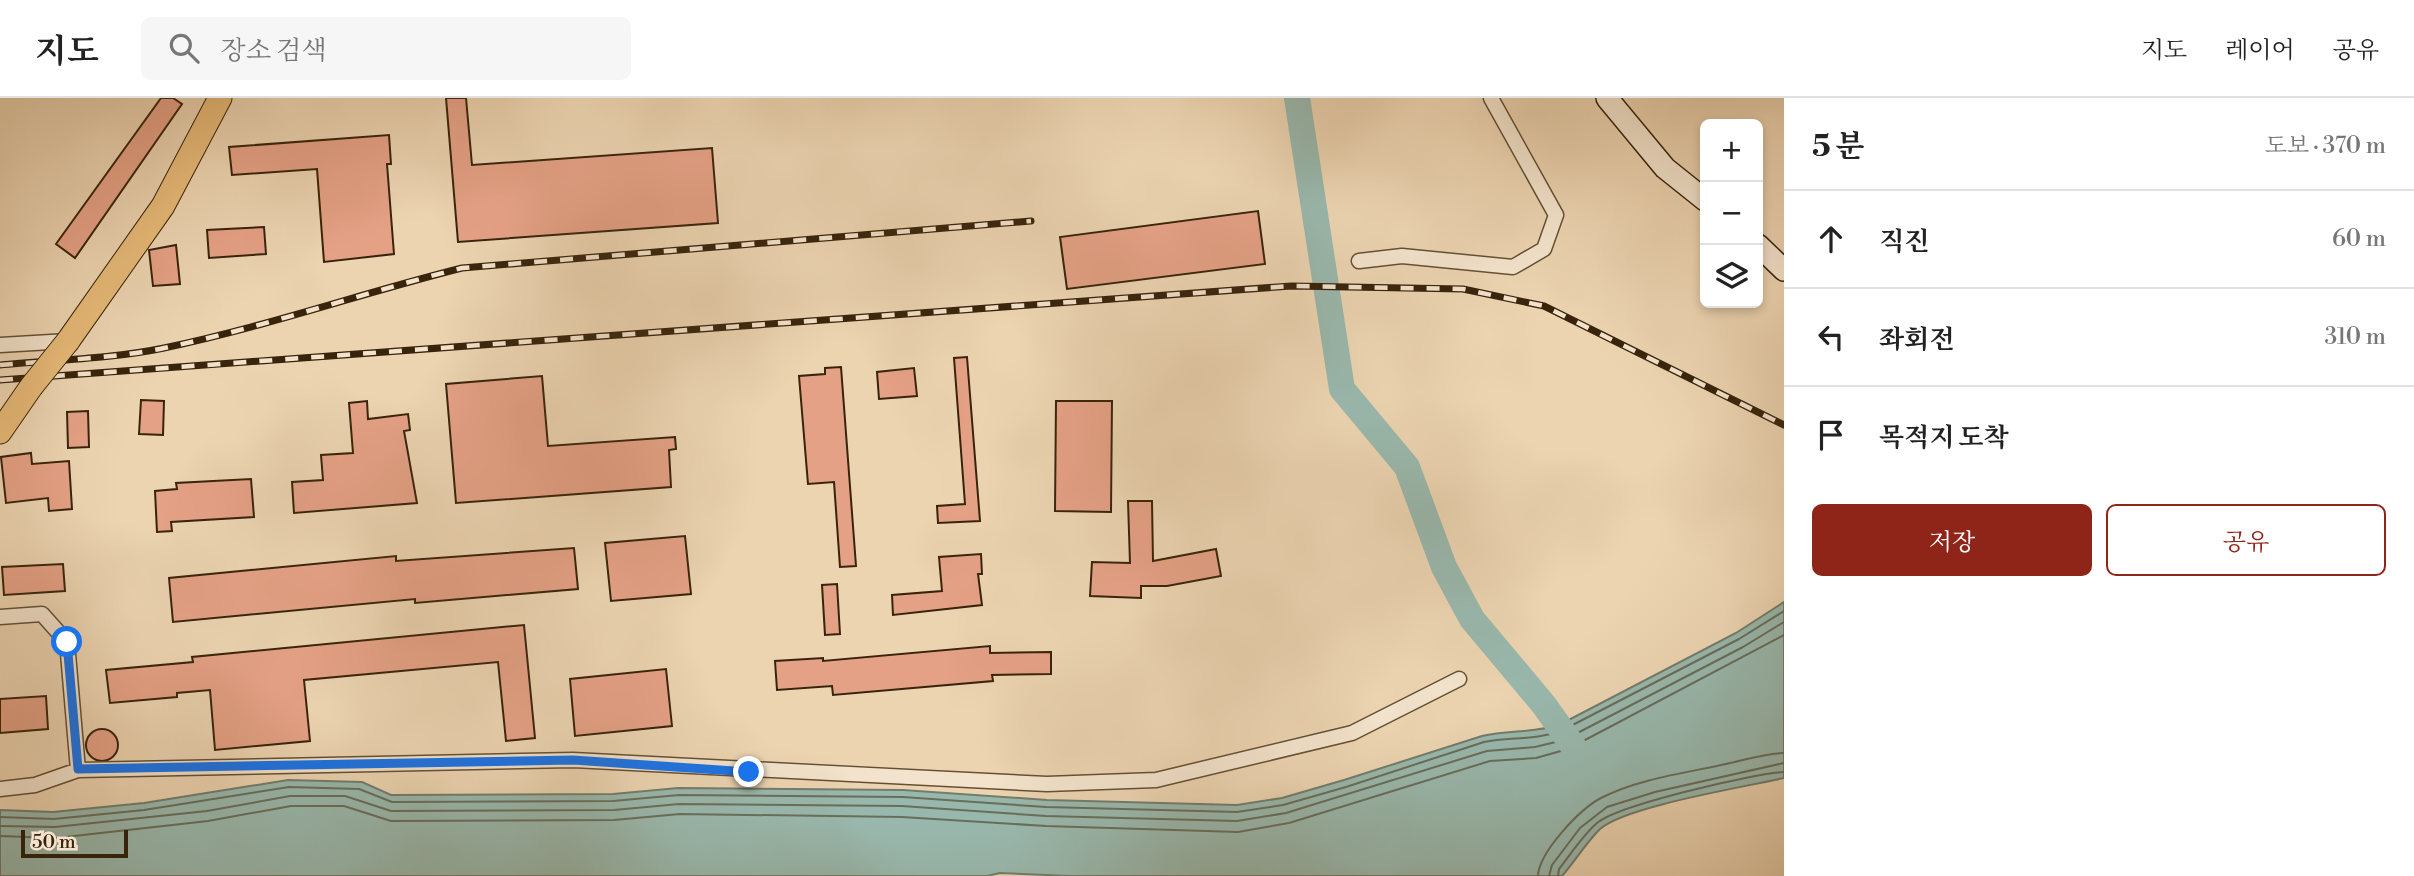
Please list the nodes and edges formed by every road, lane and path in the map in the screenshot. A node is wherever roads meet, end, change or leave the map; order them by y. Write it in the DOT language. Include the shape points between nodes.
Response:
graph roads {
  1 [pos="220,98"];
  2 [pos="1492,98"];
  3 [pos="1607,98"];
  4 [pos="1700,196"];
  5 [pos="1763,250"];
  6 [pos="1359,261"];
  7 [pos="1784,270"];
  8 [pos="68,341"];
  9 [pos="0,345"];
  10 [pos="0,432"];
  11 [pos="0,617"];
  12 [pos="1459,679"];
  13 [pos="78,769"];
  14 [pos="0,789"];
  1 -- 8 [label="main road" via="163,206"];
  2 -- 6 [label="street" via="1556,215 1544,249 1513,267 1402,256"];
  3 -- 4 [label="main road" via="1664,168"];
  5 -- 7 [label="main road"];
  8 -- 9 [label="street"];
  8 -- 10 [label="main road, bridge"];
  11 -- 13 [label="street" via="42,614 67,642"];
  12 -- 13 [label="street" via="1352,733 1156,780 1046,784 573,760"];
  13 -- 14 [label="street" via="35,785"];
}
